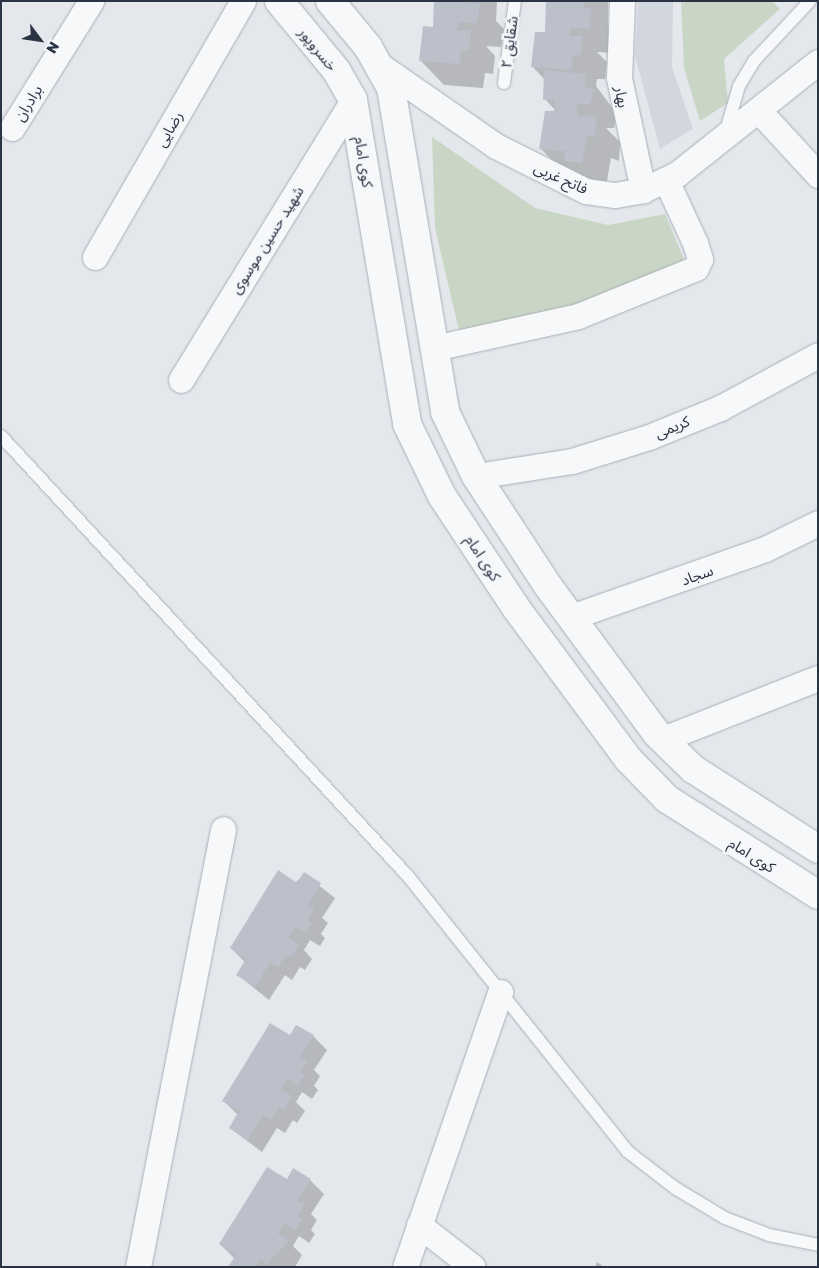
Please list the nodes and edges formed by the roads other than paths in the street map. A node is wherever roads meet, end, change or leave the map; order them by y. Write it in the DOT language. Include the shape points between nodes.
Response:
graph roads {
  1 [pos="91,1"];
  2 [pos="243,1"];
  3 [pos="279,1"];
  4 [pos="330,1"];
  5 [pos="515,1"];
  6 [pos="622,1"];
  7 [pos="810,1"];
  8 [pos="818,62"];
  9 [pos="504,83"];
  10 [pos="388,86"];
  11 [pos="355,109"];
  12 [pos="759,111"];
  13 [pos="12,128"];
  14 [pos="722,142"];
  15 [pos="818,175"];
  16 [pos="666,180"];
  17 [pos="643,190"];
  18 [pos="95,257"];
  19 [pos="434,348"];
  20 [pos="818,355"];
  21 [pos="182,380"];
  22 [pos="2,437"];
  23 [pos="476,476"];
  24 [pos="818,523"];
  25 [pos="572,618"];
  26 [pos="818,678"];
  27 [pos="662,739"];
  28 [pos="223,829"];
  29 [pos="817,848"];
  30 [pos="818,895"];
  31 [pos="500,992"];
  32 [pos="419,1225"];
  33 [pos="818,1246"];
  34 [pos="138,1267"];
  35 [pos="405,1267"];
  36 [pos="473,1267"];
  1 -- 13 [label="street, برادران"];
  2 -- 18 [label="street, رضایی"];
  3 -- 11 [label="street, خسروپور" via="336,70"];
  4 -- 10 [label="street"];
  5 -- 9 [label="lane, شقایق ۲"];
  6 -- 17 [label="street, بهار" via="619,78"];
  7 -- 14 [label="lane" via="754,61 739,86"];
  8 -- 12 [label="street, فاتح غربی"];
  10 -- 11 [label="street"];
  10 -- 17 [label="street, فاتح غربی" via="586,192 615,195"];
  10 -- 19 [label="street"];
  11 -- 21 [label="street, شهید حسین موسوی"];
  11 -- 30 [label="street, کوی امام" via="407,424 442,496 516,608 628,759 667,799"];
  12 -- 14 [label="street, فاتح غربی"];
  12 -- 15 [label="street"];
  14 -- 16 [label="street, فاتح غربی"];
  16 -- 17 [label="street, فاتح غربی"];
  16 -- 19 [label="street" via="695,243 700,259 696,268 564,320"];
  19 -- 23 [label="street" via="445,412"];
  20 -- 23 [label="street, کریمی" via="720,408 649,437 516,472"];
  22 -- 31 [label="lane" via="407,875"];
  23 -- 25 [label="street"];
  24 -- 25 [label="street, سجاد" via="765,550"];
  25 -- 27 [label="street"];
  26 -- 27 [label="street"];
  27 -- 29 [label="street" via="693,769"];
  28 -- 34 [label="street"];
  31 -- 32 [label="street"];
  31 -- 33 [label="lane" via="627,1151 675,1188 725,1218 769,1235"];
  32 -- 35 [label="street"];
  32 -- 36 [label="street"];
}
